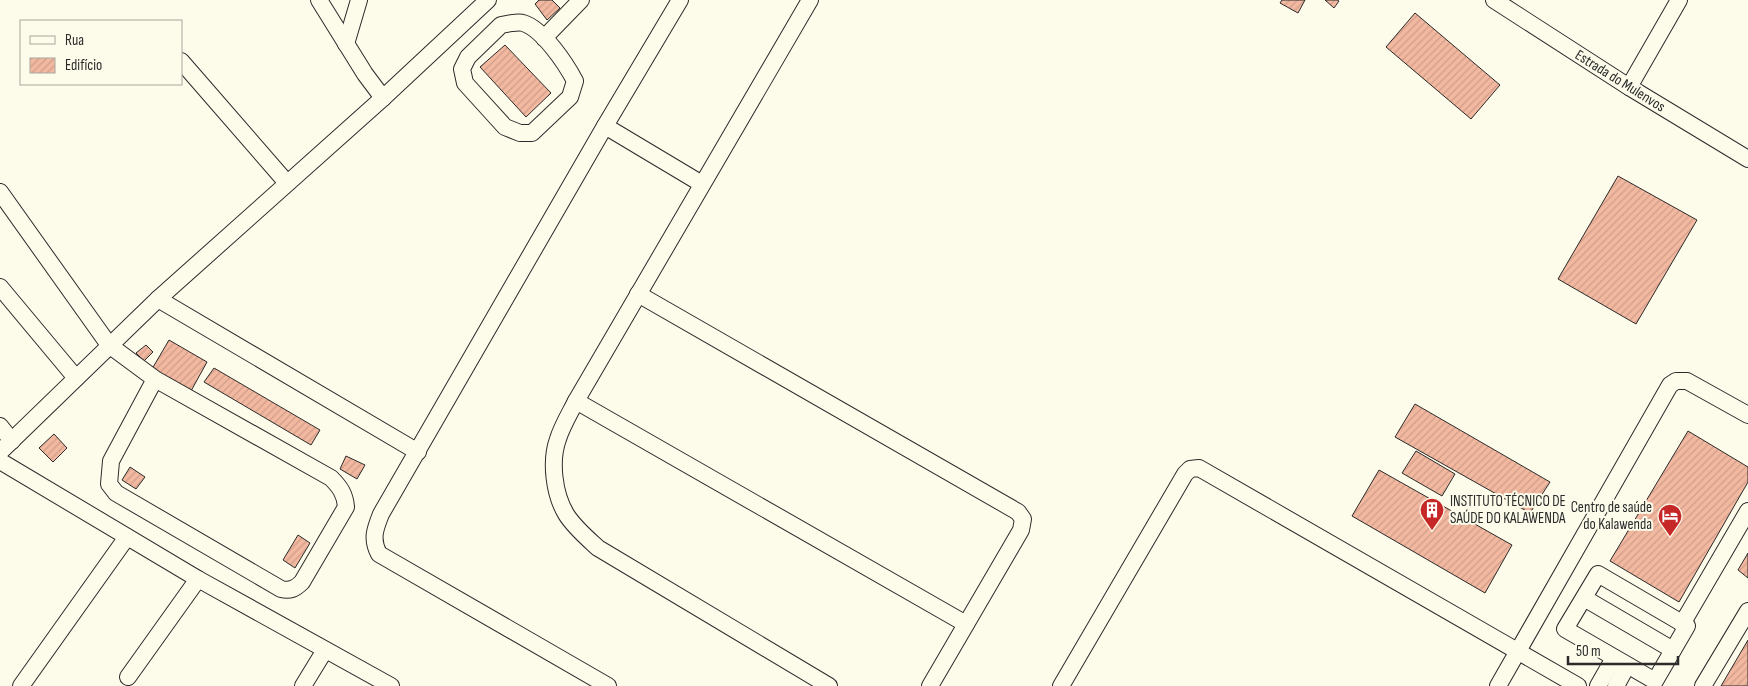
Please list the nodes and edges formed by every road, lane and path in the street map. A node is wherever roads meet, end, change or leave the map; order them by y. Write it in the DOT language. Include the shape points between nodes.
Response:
graph roads {
  1 [pos="319,0"];
  2 [pos="359,0"];
  3 [pos="488,0"];
  4 [pos="581,0"];
  5 [pos="680,0"];
  6 [pos="810,0"];
  7 [pos="1494,0"];
  8 [pos="1678,0"];
  9 [pos="544,38"];
  10 [pos="346,44"];
  11 [pos="182,62"];
  12 [pos="1629,88"];
  13 [pos="383,98"];
  14 [pos="605,126"];
  15 [pos="1748,158"];
  16 [pos="287,183"];
  17 [pos="702,184"];
  18 [pos="0,192"];
  19 [pos="0,287"];
  20 [pos="638,294"];
  21 [pos="158,299"];
  22 [pos="109,345"];
  23 [pos="76,378"];
  24 [pos="155,379"];
  25 [pos="576,401"];
  26 [pos="1748,415"];
  27 [pos="0,426"];
  28 [pos="6,446"];
  29 [pos="418,452"];
  30 [pos="0,461"];
  31 [pos="1748,511"];
  32 [pos="127,537"];
  33 [pos="198,579"];
  34 [pos="1584,598"];
  35 [pos="1748,610"];
  36 [pos="966,624"];
  37 [pos="1682,624"];
  38 [pos="325,650"];
  39 [pos="1673,650"];
  40 [pos="1518,651"];
  41 [pos="1621,662"];
  42 [pos="128,677"];
  43 [pos="21,686"];
  44 [pos="303,686"];
  45 [pos="391,686"];
  46 [pos="608,686"];
  47 [pos="829,686"];
  48 [pos="930,686"];
  49 [pos="1061,686"];
  50 [pos="1498,686"];
  51 [pos="1578,686"];
  52 [pos="1598,686"];
  53 [pos="1616,686"];
  54 [pos="1703,686"];
  1 -- 10 [label="street"];
  2 -- 10 [label="street"];
  3 -- 13 [label="street"];
  4 -- 9 [label="street"];
  5 -- 14 [label="street"];
  6 -- 17 [label="street"];
  7 -- 12 [label="street, Estrada do Mulenvos"];
  8 -- 12 [label="street"];
  9 -- 9 [label="street" via="523,23 501,25 468,57 462,69 465,83 505,127 520,133 532,133 564,103 570,97 575,81"];
  10 -- 13 [label="street"];
  11 -- 16 [label="street"];
  12 -- 15 [label="street, Estrada do Mulenvos"];
  13 -- 16 [label="street"];
  14 -- 17 [label="street"];
  14 -- 29 [label="street"];
  16 -- 21 [label="street"];
  17 -- 20 [label="street"];
  18 -- 22 [label="street"];
  19 -- 23 [label="street"];
  20 -- 25 [label="street"];
  20 -- 36 [label="street" via="1018,512 1023,519 1021,530"];
  21 -- 22 [label="street"];
  21 -- 29 [label="street"];
  22 -- 23 [label="street"];
  22 -- 24 [label="street"];
  23 -- 28 [label="street"];
  24 -- 24 [label="street" via="111,461 109,484 116,493 281,589 297,587 346,507 338,485 331,478"];
  25 -- 36 [label="street"];
  25 -- 47 [label="street" via="557,440 554,464 557,490 566,513 581,532 598,548"];
  26 -- 40 [label="street" via="1687,380 1676,381 1670,386"];
  27 -- 28 [label="street"];
  29 -- 46 [label="street" via="381,514 374,533 374,544 379,554"];
  30 -- 32 [label="street"];
  31 -- 37 [label="street"];
  32 -- 33 [label="street"];
  32 -- 43 [label="street"];
  33 -- 38 [label="street"];
  33 -- 42 [label="street"];
  34 -- 37 [label="street" via="1598,574"];
  34 -- 39 [label="street"];
  34 -- 41 [label="street" via="1565,629"];
  35 -- 54 [label="street"];
  36 -- 48 [label="street"];
  37 -- 39 [label="street" via="1687,626"];
  38 -- 44 [label="street"];
  38 -- 45 [label="street"];
  39 -- 41 [label="street" via="1655,682"];
  40 -- 49 [label="street" via="1199,468 1190,468"];
  40 -- 50 [label="street"];
  40 -- 51 [label="street"];
  41 -- 52 [label="street"];
  41 -- 53 [label="street"];
}
